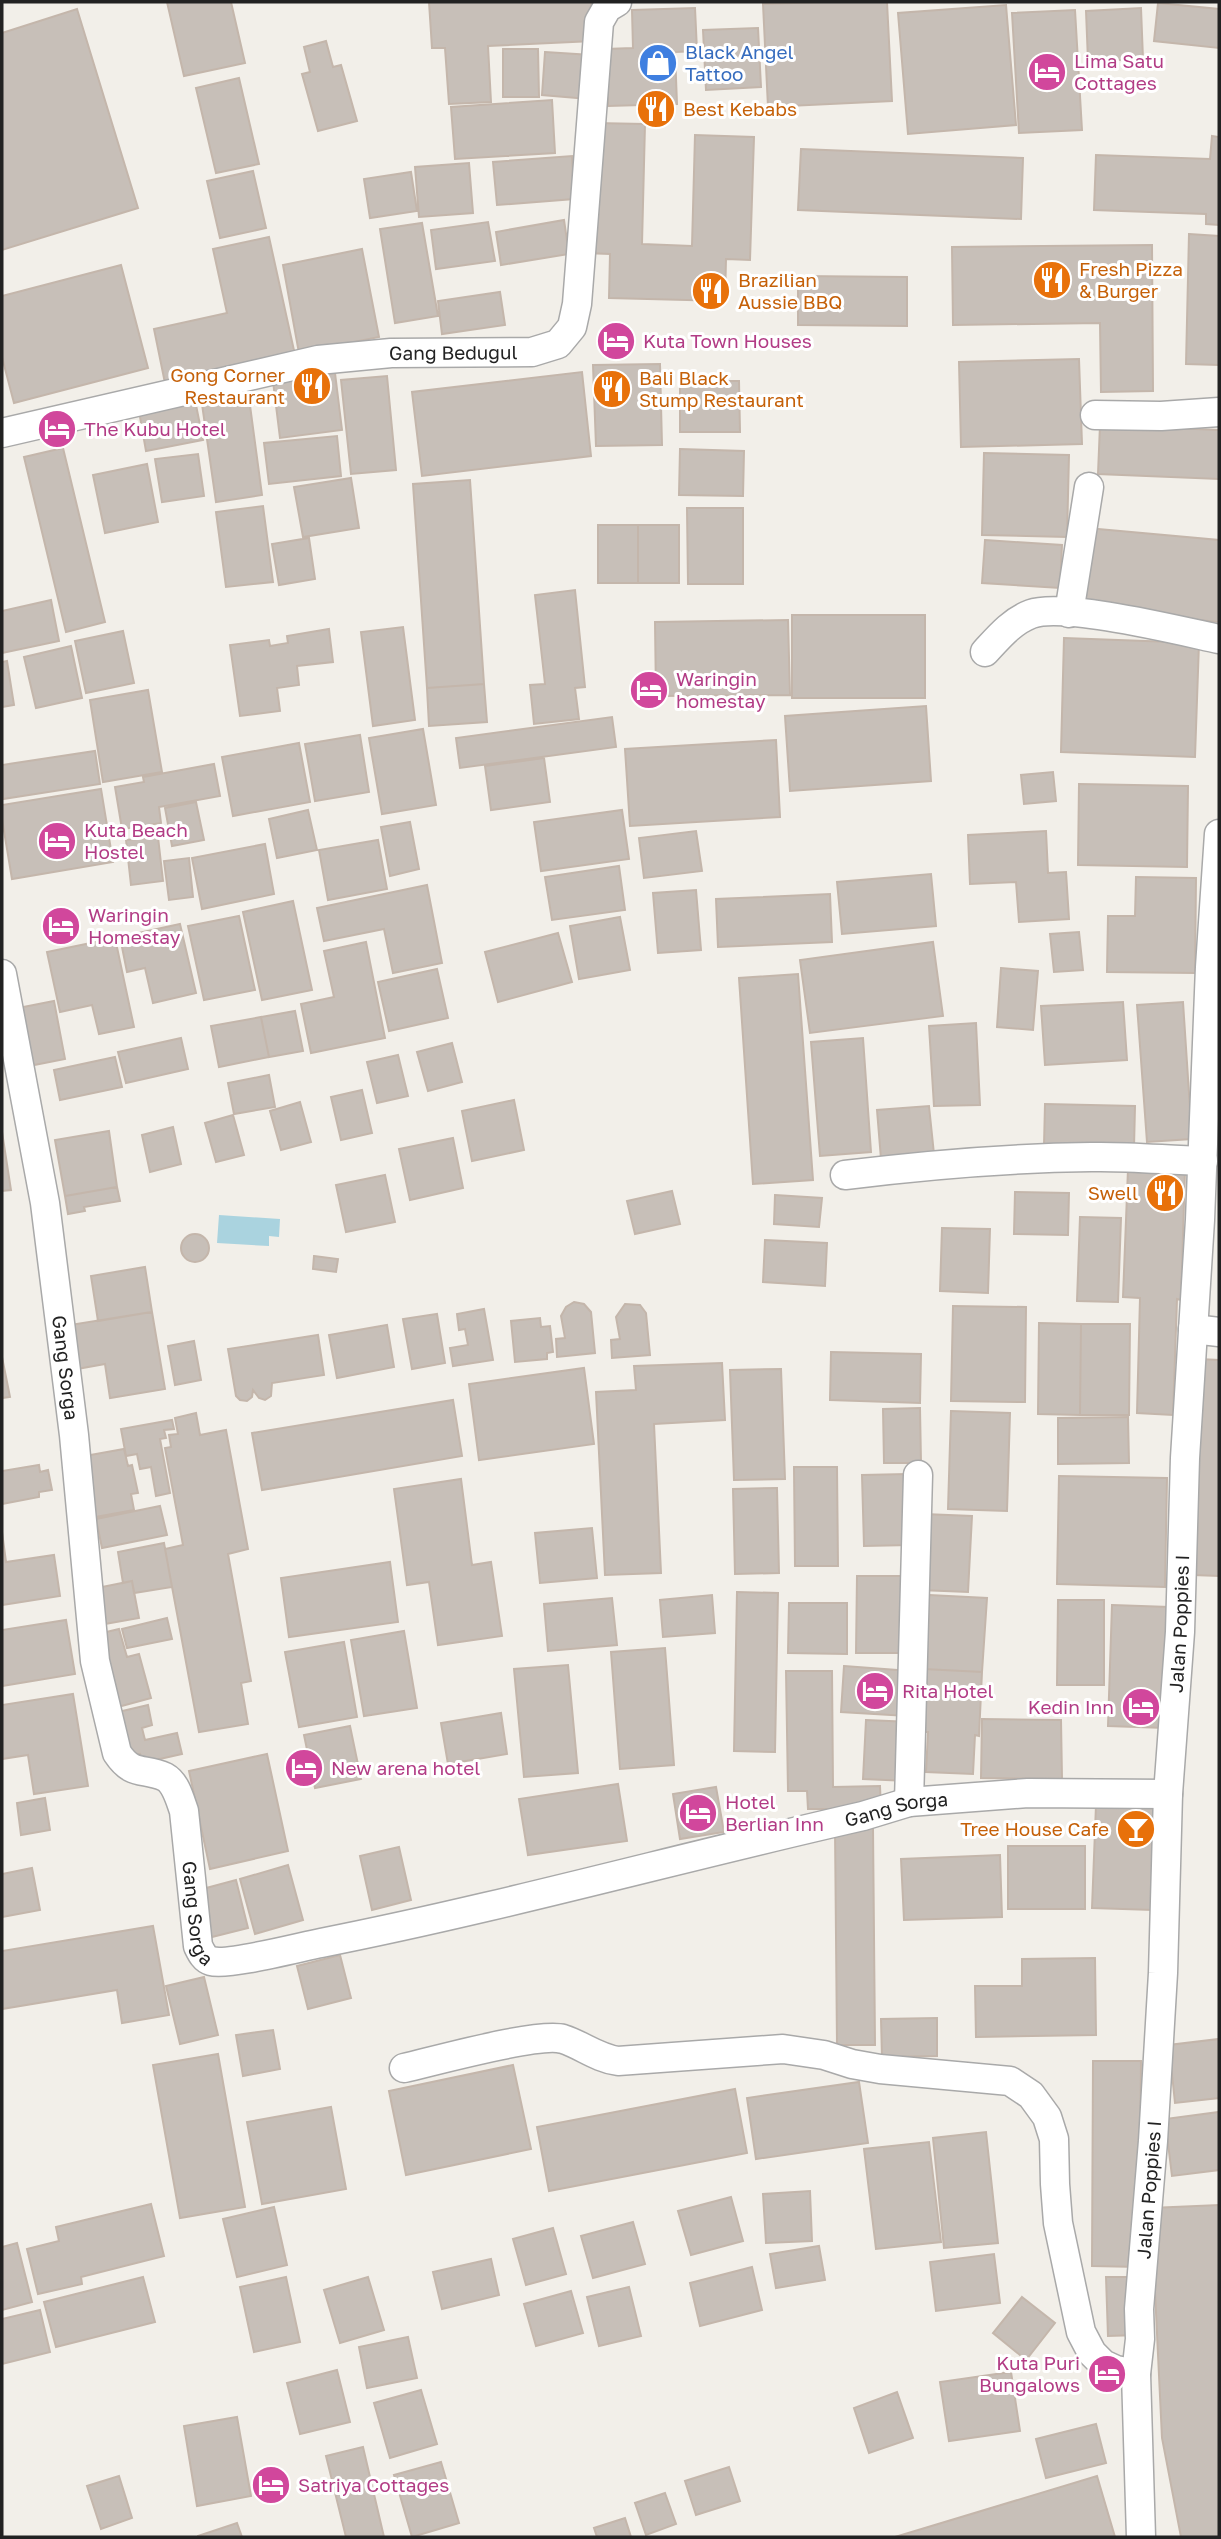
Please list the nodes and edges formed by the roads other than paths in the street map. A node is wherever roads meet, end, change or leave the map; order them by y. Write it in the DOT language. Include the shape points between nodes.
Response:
graph roads {
  1 [pos="617,2"];
  2 [pos="1219,412"];
  3 [pos="1095,415"];
  4 [pos="2,433"];
  5 [pos="1089,487"];
  6 [pos="1069,613"];
  7 [pos="1219,639"];
  8 [pos="985,652"];
  9 [pos="1219,835"];
  10 [pos="2,974"];
  11 [pos="1203,1161"];
  12 [pos="845,1175"];
  13 [pos="1206,1331"];
  14 [pos="918,1475"];
  15 [pos="1168,1794"];
  16 [pos="909,1802"];
  17 [pos="404,2068"];
  18 [pos="1136,2374"];
  19 [pos="1141,2537"];
  1 -- 4 [label="street, Gang Bedugul" via="599,22 577,304 572,327 558,344 532,352 391,353 318,360"];
  2 -- 3 [label="street"];
  5 -- 6 [label="street"];
  6 -- 7 [label="street"];
  6 -- 8 [label="street" via="1031,614 1003,631"];
  9 -- 11 [label="street, Jalan Poppies I"];
  10 -- 16 [label="street, Gang Sorga" via="45,1203 74,1435 95,1661 117,1753 135,1771 166,1778 178,1793 184,1811 198,1946 204,1957 212,1961 246,1958 347,1938"];
  11 -- 12 [label="street" via="1023,1159"];
  11 -- 13 [label="street, Jalan Poppies I"];
  13 -- 15 [label="street, Jalan Poppies I" via="1185,1458 1180,1632"];
  14 -- 16 [label="street"];
  15 -- 16 [label="street, Gang Sorga" via="1028,1793"];
  15 -- 18 [label="street, Jalan Poppies I" via="1163,1986"];
  17 -- 18 [label="street" via="536,2039 562,2039 603,2059 618,2061 783,2049 880,2069 1010,2081 1031,2095 1047,2117 1054,2139 1058,2222 1081,2332 1103,2364"];
  18 -- 19 [label="street, Jalan Poppies I"];
}
